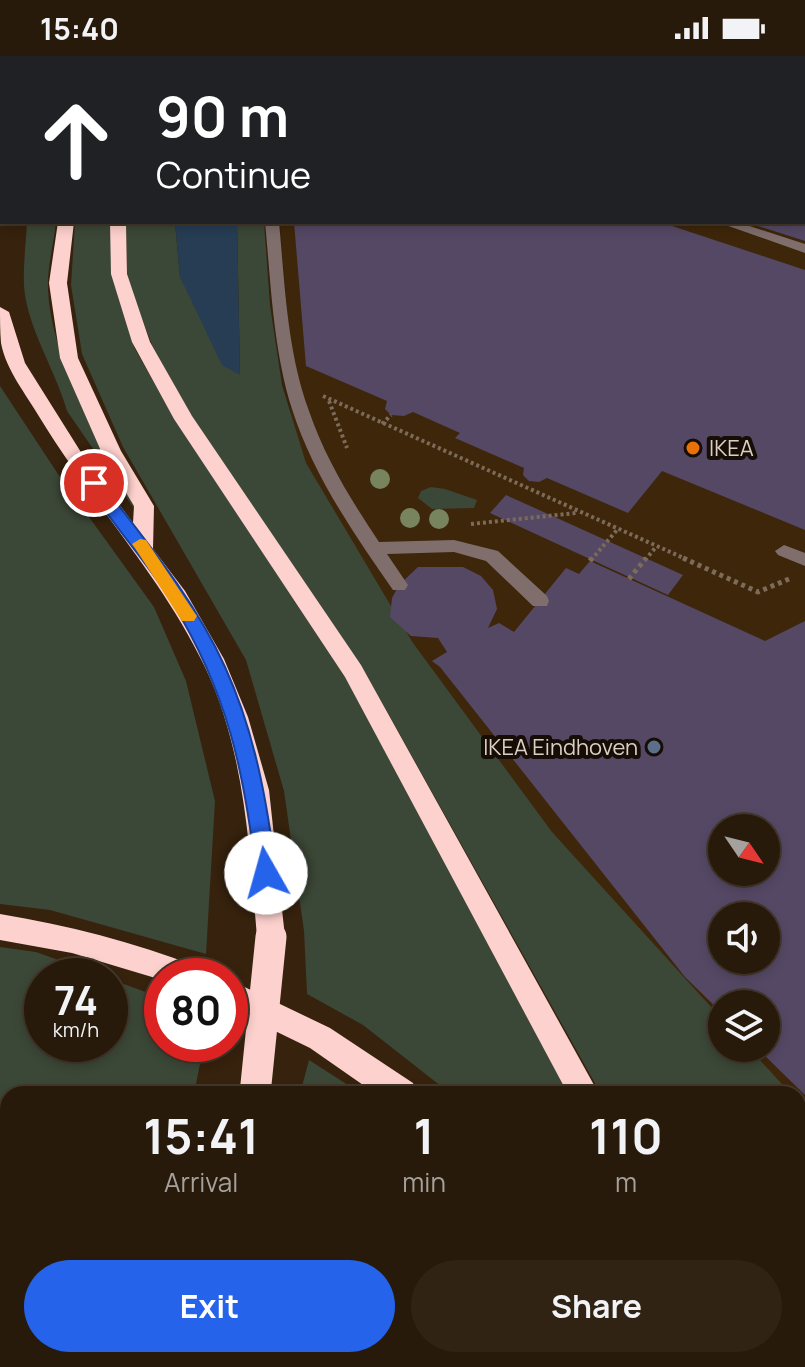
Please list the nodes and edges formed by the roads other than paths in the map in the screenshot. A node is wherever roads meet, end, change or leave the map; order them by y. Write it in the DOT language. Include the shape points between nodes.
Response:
graph roads {
  1 [pos="66,224"];
  2 [pos="118,224"];
  3 [pos="272,224"];
  4 [pos="730,224"];
  5 [pos="769,224"];
  6 [pos="805,236"];
  7 [pos="805,249"];
  8 [pos="0,312"];
  9 [pos="143,548"];
  10 [pos="373,548"];
  11 [pos="784,551"];
  12 [pos="805,560"];
  13 [pos="399,585"];
  14 [pos="540,601"];
  15 [pos="0,927"];
  16 [pos="144,962"];
  17 [pos="248,1003"];
  18 [pos="256,1086"];
  19 [pos="390,1086"];
  20 [pos="580,1086"];
  1 -- 9 [label="highway" via="58,283 69,358 111,451 144,506"];
  2 -- 20 [label="highway" via="119,274 141,342 184,419 353,671"];
  3 -- 10 [label="street" via="300,410"];
  4 -- 7 [label="street"];
  5 -- 6 [label="street"];
  8 -- 9 [label="highway" via="16,363 77,462"];
  9 -- 18 [label="highway, bridge" via="216,665 256,790 271,937"];
  10 -- 13 [label="street"];
  10 -- 14 [label="street" via="454,546 492,556"];
  11 -- 12 [label="street"];
  15 -- 16 [label="highway" via="44,933"];
  17 -- 19 [label="highway" via="320,1038"];
}
